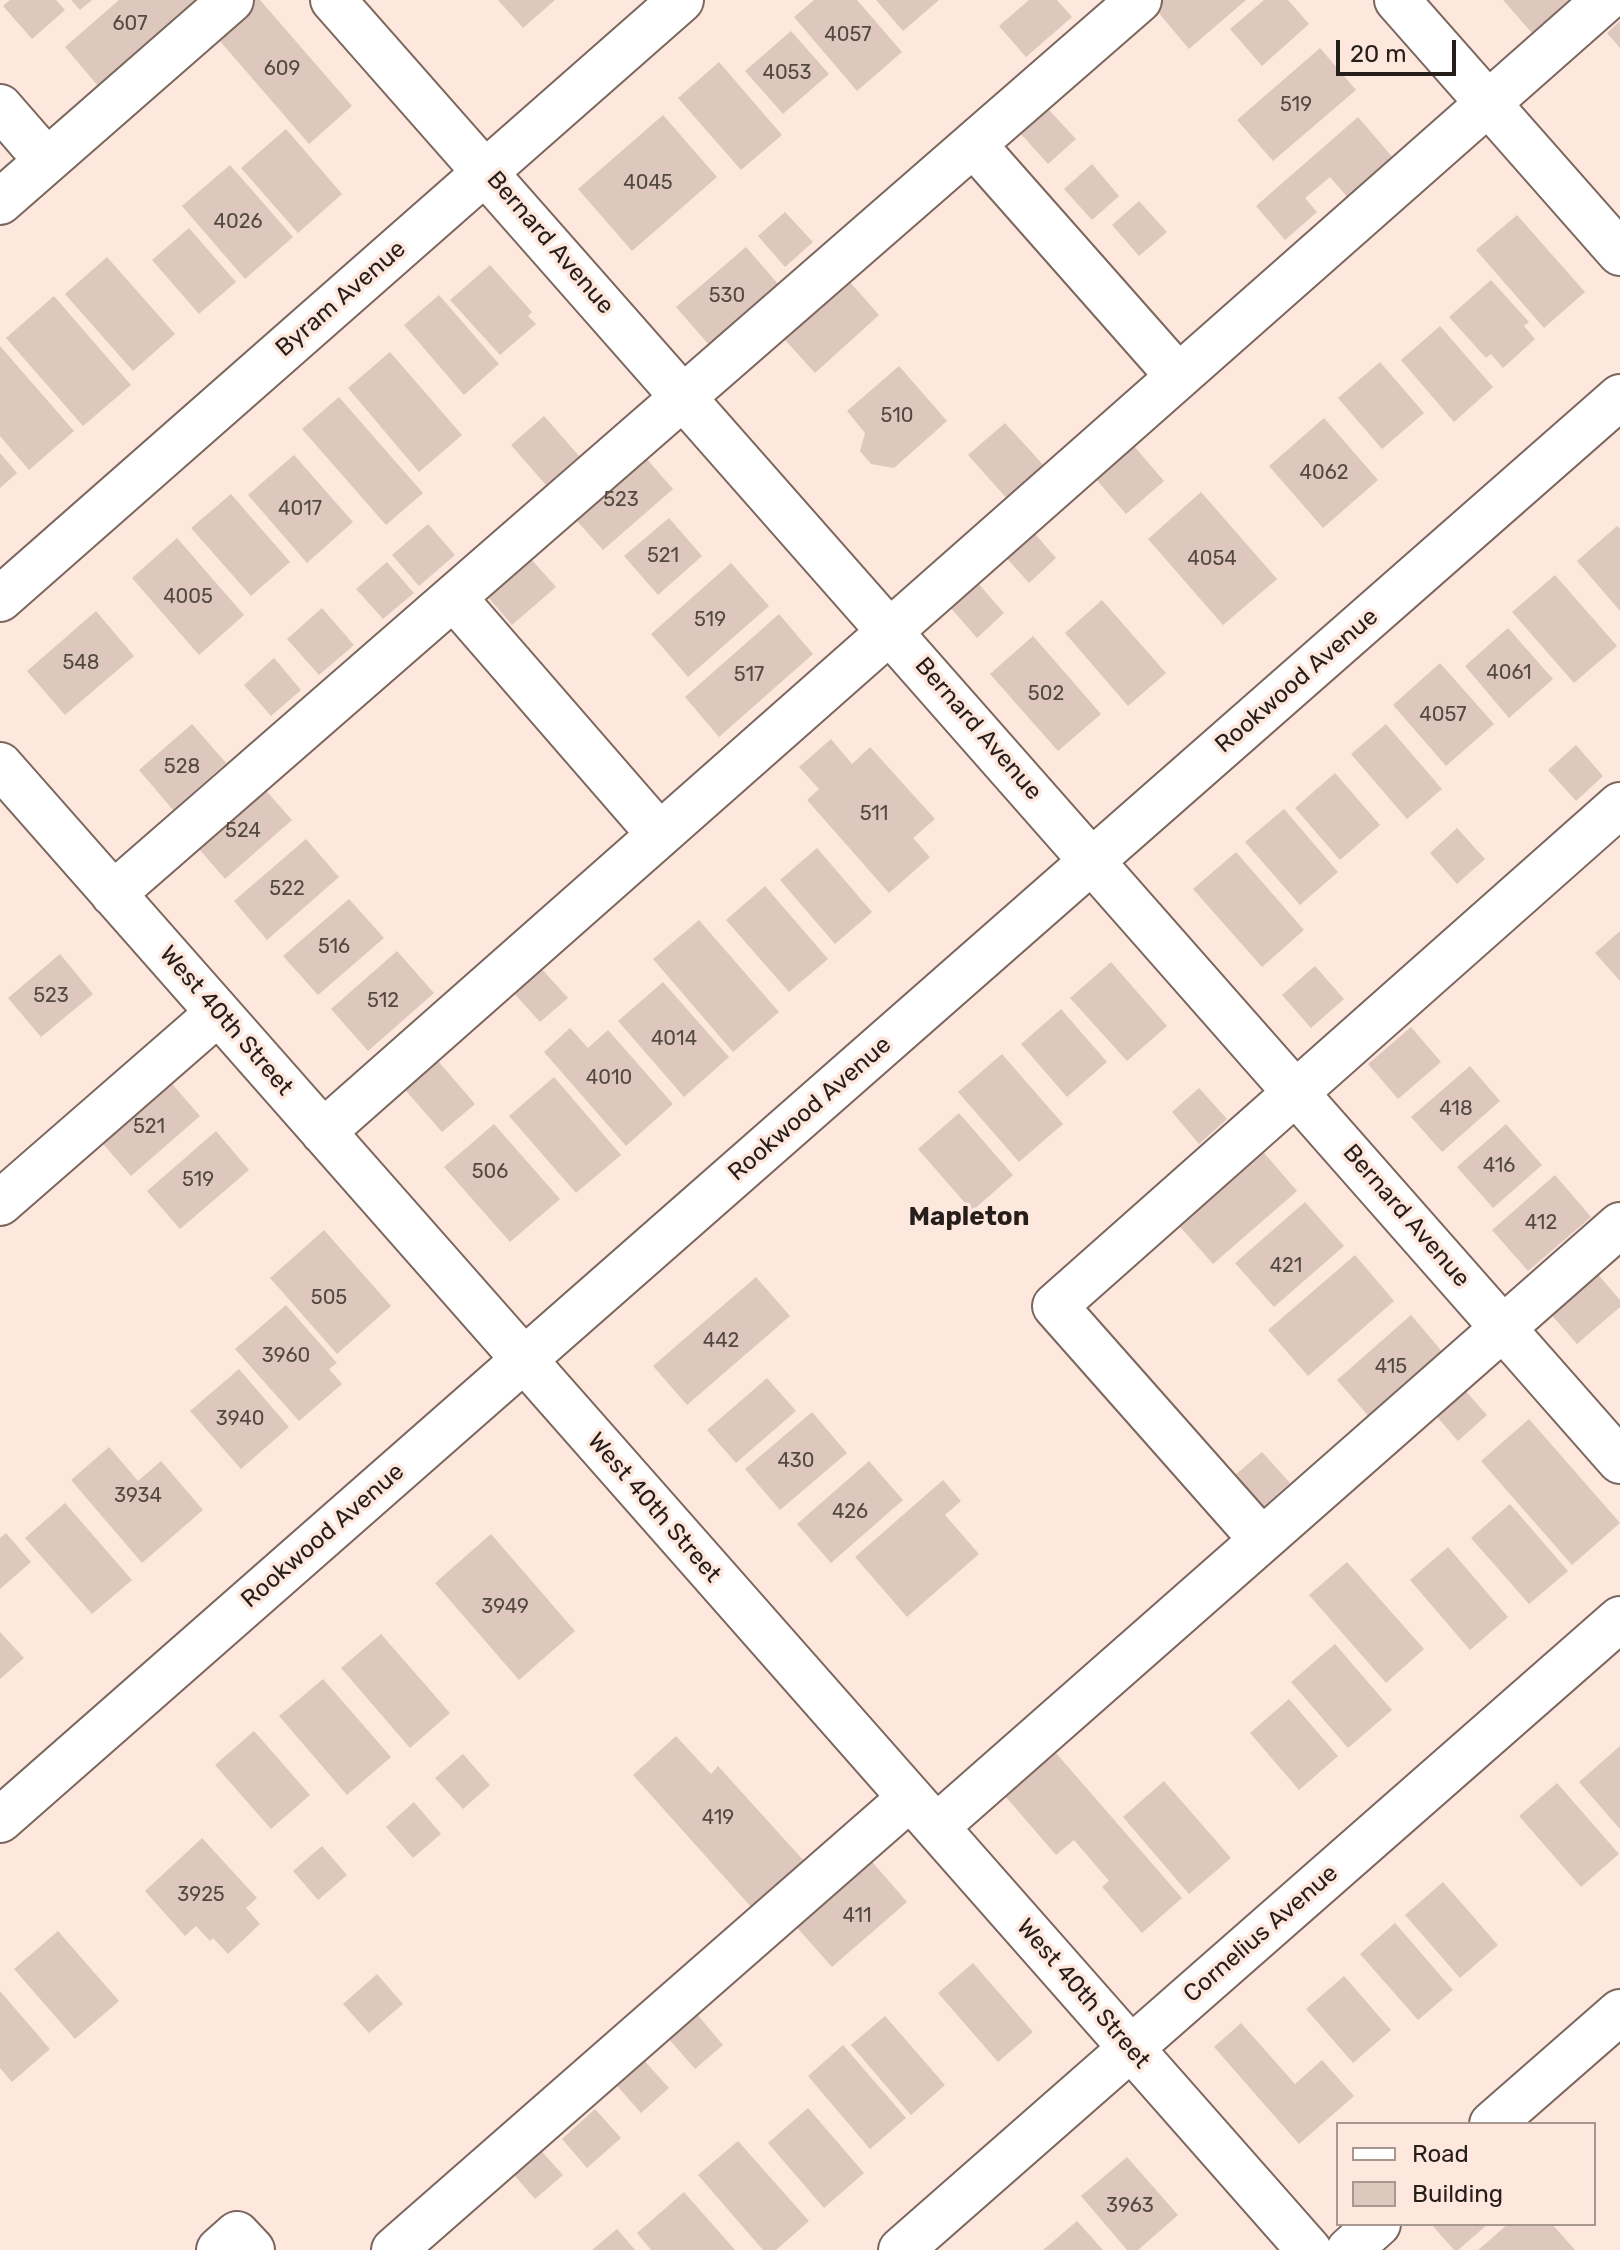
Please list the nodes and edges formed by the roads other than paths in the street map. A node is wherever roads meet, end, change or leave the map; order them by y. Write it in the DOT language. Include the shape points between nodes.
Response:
graph roads {
  1 [pos="231,0"];
  2 [pos="333,0"];
  3 [pos="681,0"];
  4 [pos="1139,0"];
  5 [pos="1397,0"];
  6 [pos="1605,0"];
  7 [pos="1487,103"];
  8 [pos="0,107"];
  9 [pos="974,145"];
  10 [pos="47,161"];
  11 [pos="486,171"];
  12 [pos="0,202"];
  13 [pos="1620,253"];
  14 [pos="1178,376"];
  15 [pos="685,397"];
  16 [pos="1620,397"];
  17 [pos="454,598"];
  18 [pos="0,599"];
  19 [pos="890,629"];
  20 [pos="0,765"];
  21 [pos="1620,805"];
  22 [pos="659,834"];
  23 [pos="1093,860"];
  24 [pos="113,894"];
  25 [pos="218,1013"];
  26 [pos="1296,1091"];
  27 [pos="323,1132"];
  28 [pos="0,1203"];
  29 [pos="1620,1225"];
  30 [pos="1503,1328"];
  31 [pos="524,1360"];
  32 [pos="1620,1461"];
  33 [pos="1262,1540"];
  34 [pos="1620,1619"];
  35 [pos="923,1812"];
  36 [pos="0,1820"];
  37 [pos="1620,2012"];
  38 [pos="1131,2048"];
  39 [pos="1494,2122"];
  40 [pos="1376,2226"];
  41 [pos="219,2250"];
  42 [pos="252,2250"];
  43 [pos="394,2250"];
  44 [pos="901,2250"];
  45 [pos="1309,2250"];
  46 [pos="1349,2250"];
  1 -- 10 [label="street"];
  2 -- 11 [label="street, Bernard Avenue"];
  3 -- 11 [label="street, Byram Avenue"];
  4 -- 9 [label="street"];
  5 -- 7 [label="street"];
  6 -- 7 [label="street"];
  7 -- 13 [label="street"];
  7 -- 14 [label="street"];
  8 -- 10 [label="street"];
  9 -- 14 [label="street"];
  9 -- 15 [label="street"];
  10 -- 12 [label="street"];
  11 -- 15 [label="street, Bernard Avenue"];
  11 -- 18 [label="street, Byram Avenue"];
  14 -- 19 [label="street"];
  15 -- 17 [label="street"];
  15 -- 19 [label="street, Bernard Avenue"];
  16 -- 23 [label="street, Rookwood Avenue"];
  17 -- 22 [label="street"];
  17 -- 24 [label="street"];
  19 -- 22 [label="street"];
  19 -- 23 [label="street, Bernard Avenue"];
  20 -- 24 [label="street, West 40th Street"];
  21 -- 26 [label="street"];
  22 -- 27 [label="street"];
  23 -- 26 [label="street, Bernard Avenue"];
  23 -- 31 [label="street, Rookwood Avenue"];
  24 -- 25 [label="street, West 40th Street"];
  25 -- 27 [label="street, West 40th Street"];
  25 -- 28 [label="street"];
  26 -- 30 [label="street, Bernard Avenue"];
  26 -- 33 [label="street" via="1055,1306"];
  27 -- 31 [label="street, West 40th Street"];
  29 -- 30 [label="street"];
  30 -- 32 [label="street, Bernard Avenue"];
  30 -- 33 [label="street"];
  31 -- 35 [label="street, West 40th Street"];
  31 -- 36 [label="street, Rookwood Avenue"];
  33 -- 35 [label="street"];
  34 -- 38 [label="street, Cornelius Avenue"];
  35 -- 38 [label="street, West 40th Street"];
  35 -- 43 [label="street"];
  37 -- 39 [label="street"];
  38 -- 44 [label="street, Cornelius Avenue"];
  38 -- 45 [label="street, West 40th Street"];
  40 -- 46 [label="street"];
  41 -- 42 [label="street" via="237,2234"];
}
